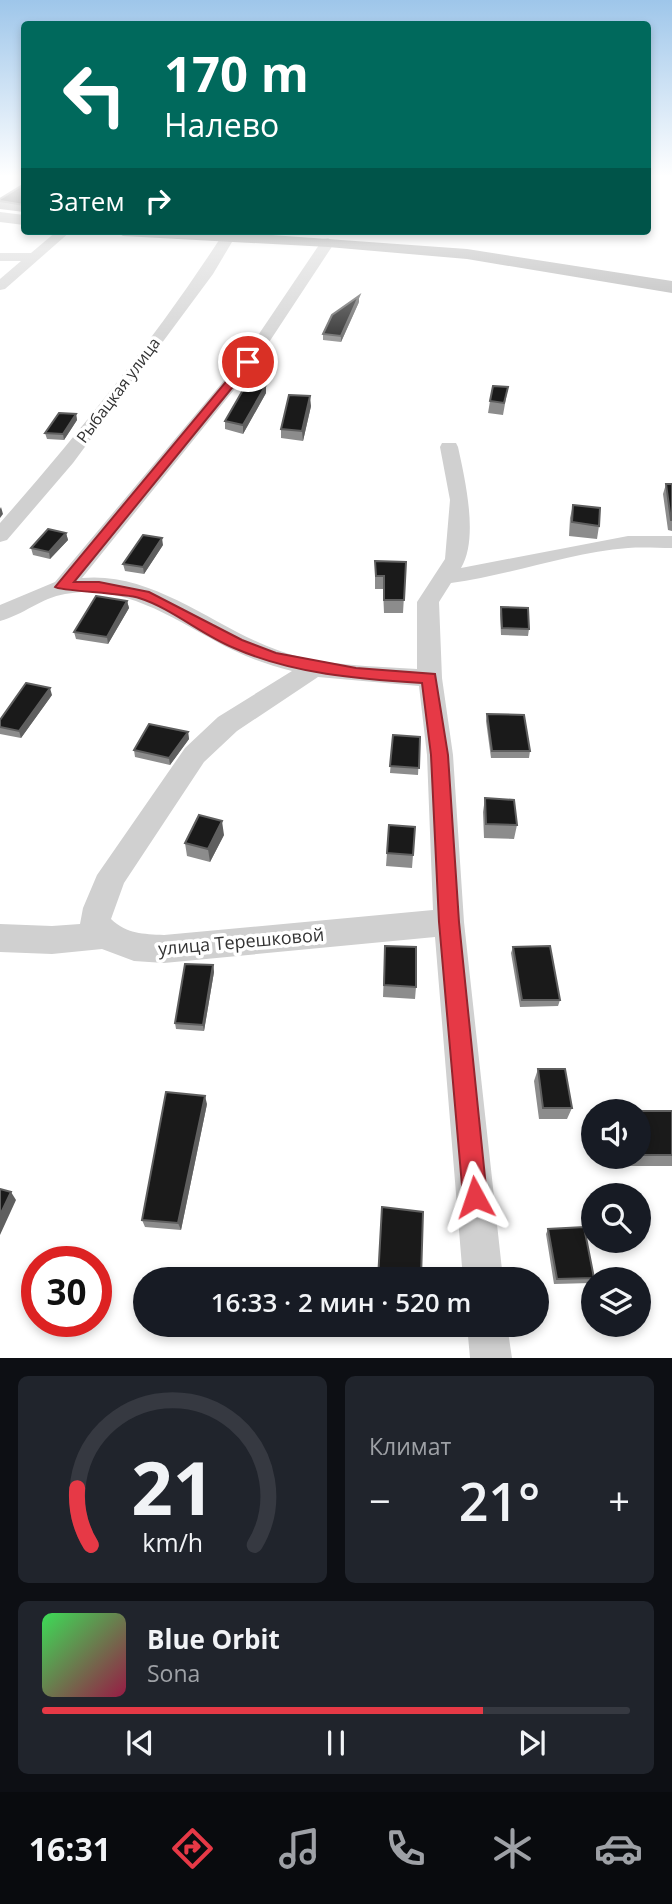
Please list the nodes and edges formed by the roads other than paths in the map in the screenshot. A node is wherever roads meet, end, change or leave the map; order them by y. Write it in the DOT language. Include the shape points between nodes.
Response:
graph roads {
  1 [pos="54,240"];
  2 [pos="226,240"];
  3 [pos="295,240"];
  4 [pos="328,242"];
  5 [pos="0,257"];
  6 [pos="34,257"];
  7 [pos="0,285"];
  8 [pos="672,286"];
  9 [pos="449,447"];
  10 [pos="0,536"];
  11 [pos="672,542"];
  12 [pos="447,577"];
  13 [pos="63,587"];
  14 [pos="0,614"];
  15 [pos="315,667"];
  16 [pos="430,678"];
  17 [pos="449,922"];
  18 [pos="104,934"];
  19 [pos="0,938"];
  20 [pos="482,1267"];
  21 [pos="488,1337"];
  22 [pos="491,1358"];
  1 -- 6 [label="street"];
  2 -- 10 [label="street, Рыбацкая улица" via="208,271 66,459"];
  3 -- 4 [label="main road"];
  4 -- 8 [label="main road" via="508,259"];
  4 -- 13 [label="street" via="248,362"];
  5 -- 6 [label="street"];
  6 -- 7 [label="street"];
  9 -- 12 [label="street" via="460,500 456,559"];
  11 -- 12 [label="street" via="617,544"];
  12 -- 16 [label="street" via="428,602"];
  13 -- 14 [label="street"];
  13 -- 15 [label="street" via="99,586 144,595 237,644"];
  15 -- 16 [label="street"];
  15 -- 18 [label="street" via="215,734 184,768 100,897 95,922"];
  16 -- 17 [label="street" via="440,755"];
  17 -- 18 [label="street, улица Терешковой" via="164,949 121,945"];
  17 -- 20 [label="street"];
  18 -- 19 [label="street" via="52,940"];
  21 -- 22 [label="street"];
}
